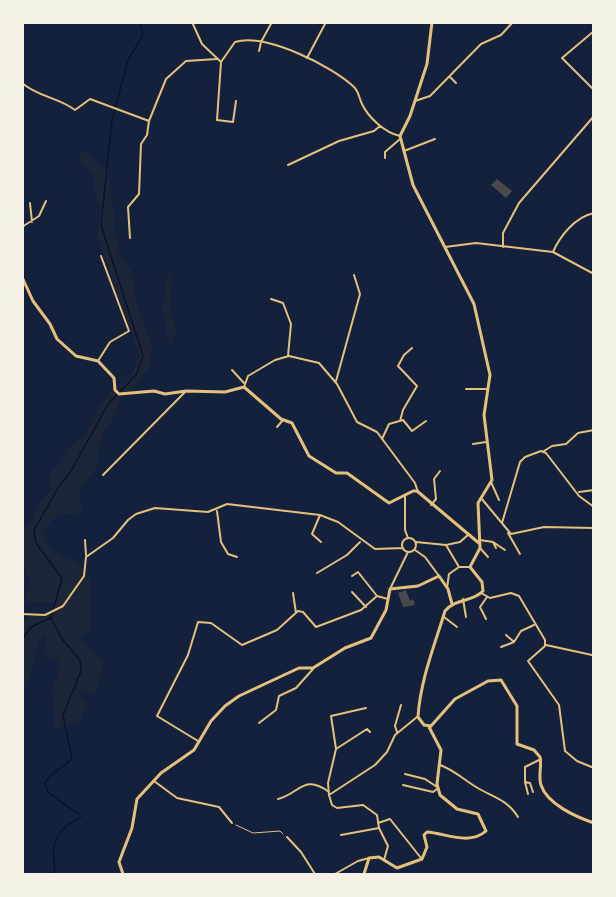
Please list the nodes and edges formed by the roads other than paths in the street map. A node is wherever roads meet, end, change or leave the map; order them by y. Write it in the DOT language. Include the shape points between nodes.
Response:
graph roads {
  1 [pos="192,22"];
  2 [pos="273,22"];
  3 [pos="326,22"];
  4 [pos="432,22"];
  5 [pos="513,22"];
  6 [pos="594,31"];
  7 [pos="261,42"];
  8 [pos="259,51"];
  9 [pos="307,58"];
  10 [pos="217,59"];
  11 [pos="220,62"];
  12 [pos="450,77"];
  13 [pos="22,83"];
  14 [pos="456,83"];
  15 [pos="594,90"];
  16 [pos="236,101"];
  17 [pos="415,101"];
  18 [pos="594,116"];
  19 [pos="149,121"];
  20 [pos="380,126"];
  21 [pos="400,137"];
  22 [pos="435,139"];
  23 [pos="403,151"];
  24 [pos="385,158"];
  25 [pos="288,165"];
  26 [pos="46,201"];
  27 [pos="30,203"];
  28 [pos="594,213"];
  29 [pos="32,222"];
  30 [pos="22,227"];
  31 [pos="130,238"];
  32 [pos="445,247"];
  33 [pos="503,247"];
  34 [pos="552,252"];
  35 [pos="101,256"];
  36 [pos="594,274"];
  37 [pos="354,275"];
  38 [pos="22,277"];
  39 [pos="271,298"];
  40 [pos="412,348"];
  41 [pos="288,357"];
  42 [pos="98,361"];
  43 [pos="232,370"];
  44 [pos="336,382"];
  45 [pos="244,385"];
  46 [pos="466,389"];
  47 [pos="489,389"];
  48 [pos="186,391"];
  49 [pos="283,420"];
  50 [pos="400,421"];
  51 [pos="426,421"];
  52 [pos="278,427"];
  53 [pos="594,430"];
  54 [pos="382,439"];
  55 [pos="486,442"];
  56 [pos="473,444"];
  57 [pos="544,451"];
  58 [pos="440,471"];
  59 [pos="103,475"];
  60 [pos="491,482"];
  61 [pos="594,490"];
  62 [pos="418,492"];
  63 [pos="578,492"];
  64 [pos="505,495"];
  65 [pos="405,496"];
  66 [pos="481,498"];
  67 [pos="431,505"];
  68 [pos="594,507"];
  69 [pos="217,511"];
  70 [pos="320,515"];
  71 [pos="502,523"];
  72 [pos="594,528"];
  73 [pos="507,530"];
  74 [pos="469,534"];
  75 [pos="408,538"];
  76 [pos="86,540"];
  77 [pos="361,541"];
  78 [pos="321,542"];
  79 [pos="416,542"];
  80 [pos="493,542"];
  81 [pos="480,544"];
  82 [pos="446,545"];
  83 [pos="403,548"];
  84 [pos="496,548"];
  85 [pos="415,550"];
  86 [pos="505,550"];
  87 [pos="408,552"];
  88 [pos="520,554"];
  89 [pos="86,557"];
  90 [pos="237,557"];
  91 [pos="488,557"];
  92 [pos="459,567"];
  93 [pos="470,567"];
  94 [pos="317,573"];
  95 [pos="352,576"];
  96 [pos="439,576"];
  97 [pos="447,588"];
  98 [pos="390,589"];
  99 [pos="352,591"];
  100 [pos="293,593"];
  101 [pos="481,594"];
  102 [pos="377,596"];
  103 [pos="488,597"];
  104 [pos="388,598"];
  105 [pos="463,599"];
  106 [pos="452,603"];
  107 [pos="366,607"];
  108 [pos="296,613"];
  109 [pos="22,614"];
  110 [pos="444,617"];
  111 [pos="466,617"];
  112 [pos="486,619"];
  113 [pos="535,624"];
  114 [pos="457,627"];
  115 [pos="506,635"];
  116 [pos="514,642"];
  117 [pos="546,645"];
  118 [pos="501,647"];
  119 [pos="592,655"];
  120 [pos="313,668"];
  121 [pos="401,705"];
  122 [pos="366,708"];
  123 [pos="418,717"];
  124 [pos="259,723"];
  125 [pos="429,727"];
  126 [pos="370,732"];
  127 [pos="397,732"];
  128 [pos="199,741"];
  129 [pos="336,749"];
  130 [pos="541,759"];
  131 [pos="440,765"];
  132 [pos="594,768"];
  133 [pos="405,774"];
  134 [pos="154,781"];
  135 [pos="525,782"];
  136 [pos="403,785"];
  137 [pos="437,788"];
  138 [pos="533,792"];
  139 [pos="329,794"];
  140 [pos="528,794"];
  141 [pos="278,799"];
  142 [pos="518,817"];
  143 [pos="232,823"];
  144 [pos="378,823"];
  145 [pos="594,823"];
  146 [pos="379,828"];
  147 [pos="341,835"];
  148 [pos="287,837"];
  149 [pos="369,858"];
  150 [pos="422,859"];
  151 [pos="384,860"];
  152 [pos="123,874"];
  153 [pos="315,874"];
  154 [pos="335,874"];
  155 [pos="364,874"];
  1 -- 10 [label="street" via="200,41"];
  2 -- 7 [label="street"];
  3 -- 9 [label="street"];
  4 -- 17 [label="street" via="427,64"];
  5 -- 12 [label="street" via="501,35 481,44"];
  6 -- 15 [label="street" via="562,58"];
  7 -- 8 [label="street"];
  7 -- 9 [label="street"];
  7 -- 11 [label="street" via="235,42"];
  9 -- 20 [label="street" via="353,86 365,110"];
  10 -- 11 [label="street"];
  10 -- 19 [label="street" via="189,60 177,67 166,79"];
  11 -- 16 [label="street" via="217,120 233,122"];
  12 -- 14 [label="street"];
  12 -- 17 [label="street" via="428,98"];
  13 -- 19 [label="street" via="35,94 57,98 75,110 90,99"];
  17 -- 21 [label="street"];
  18 -- 33 [label="street" via="517,206 503,233"];
  19 -- 31 [label="street" via="141,144 139,194 128,207"];
  20 -- 21 [label="street"];
  20 -- 25 [label="street"];
  21 -- 23 [label="street"];
  21 -- 24 [label="street" via="385,152"];
  22 -- 23 [label="street"];
  23 -- 32 [label="street" via="413,185"];
  26 -- 29 [label="street"];
  27 -- 29 [label="street"];
  28 -- 34 [label="street" via="586,215 560,238"];
  29 -- 30 [label="street"];
  32 -- 33 [label="street" via="476,243"];
  32 -- 47 [label="street" via="474,304 490,375"];
  33 -- 34 [label="street"];
  34 -- 36 [label="street"];
  35 -- 42 [label="street" via="129,331 110,342"];
  37 -- 44 [label="street" via="360,294"];
  38 -- 42 [label="street" via="57,339 76,356"];
  39 -- 41 [label="street" via="283,303 290,319"];
  40 -- 50 [label="street" via="398,366 417,386"];
  41 -- 44 [label="street" via="320,364"];
  41 -- 45 [label="street" via="255,372"];
  42 -- 48 [label="street" via="114,378 117,393"];
  43 -- 45 [label="street"];
  44 -- 54 [label="street" via="358,423 376,431"];
  45 -- 48 [label="street" via="225,392"];
  45 -- 49 [label="street"];
  46 -- 47 [label="street"];
  47 -- 55 [label="street" via="484,415"];
  48 -- 59 [label="street"];
  49 -- 52 [label="street"];
  49 -- 65 [label="street" via="292,423 309,456 332,471 347,473 389,503"];
  50 -- 51 [label="street" via="412,431"];
  50 -- 54 [label="street" via="389,424"];
  53 -- 57 [label="street" via="578,433 566,444"];
  54 -- 62 [label="street"];
  55 -- 56 [label="street"];
  55 -- 60 [label="street"];
  57 -- 63 [label="street"];
  57 -- 71 [label="street" via="525,457 520,463"];
  58 -- 67 [label="street" via="434,479 436,499"];
  60 -- 64 [label="street" via="498,499"];
  60 -- 66 [label="street"];
  61 -- 63 [label="street"];
  62 -- 65 [label="street"];
  62 -- 67 [label="street"];
  63 -- 68 [label="street"];
  65 -- 75 [label="street"];
  66 -- 71 [label="street"];
  66 -- 81 [label="street" via="477,504"];
  67 -- 74 [label="street"];
  69 -- 70 [label="street" via="227,504"];
  69 -- 89 [label="street" via="162,508 143,512 131,517 113,538"];
  69 -- 90 [label="street" via="221,542 228,554"];
  70 -- 77 [label="street" via="338,522"];
  70 -- 78 [label="street" via="312,534"];
  71 -- 73 [label="street"];
  72 -- 73 [label="street" via="541,528 514,534"];
  73 -- 88 [label="street"];
  74 -- 81 [label="street"];
  74 -- 82 [label="street" via="460,542"];
  75 -- 79 [label="street"];
  75 -- 83 [label="street"];
  76 -- 89 [label="street"];
  77 -- 83 [label="street" via="377,549"];
  77 -- 94 [label="street"];
  79 -- 82 [label="street"];
  79 -- 85 [label="street"];
  80 -- 81 [label="street"];
  80 -- 84 [label="street"];
  80 -- 86 [label="street"];
  81 -- 91 [label="street"];
  81 -- 93 [label="street"];
  82 -- 92 [label="street"];
  83 -- 87 [label="street"];
  85 -- 87 [label="street"];
  85 -- 96 [label="street"];
  87 -- 98 [label="street"];
  89 -- 109 [label="street" via="84,576 63,606 45,615"];
  92 -- 93 [label="street"];
  92 -- 97 [label="street" via="449,574"];
  93 -- 101 [label="street" via="483,584"];
  95 -- 102 [label="street" via="358,572"];
  96 -- 97 [label="street"];
  96 -- 98 [label="street" via="418,586"];
  97 -- 106 [label="street"];
  98 -- 104 [label="street"];
  99 -- 107 [label="street"];
  100 -- 108 [label="street"];
  101 -- 103 [label="street"];
  101 -- 105 [label="street"];
  102 -- 104 [label="street"];
  102 -- 107 [label="street"];
  103 -- 112 [label="street" via="480,609"];
  103 -- 113 [label="street" via="518,594"];
  104 -- 120 [label="street" via="372,637"];
  105 -- 106 [label="street"];
  105 -- 111 [label="street"];
  106 -- 110 [label="street"];
  107 -- 108 [label="street" via="314,627 303,612"];
  108 -- 128 [label="street" via="277,630 242,645 211,623 196,623 188,655 157,716"];
  110 -- 114 [label="street"];
  110 -- 123 [label="street" via="428,666"];
  113 -- 116 [label="street" via="521,631"];
  113 -- 117 [label="street"];
  115 -- 116 [label="street"];
  116 -- 118 [label="street"];
  117 -- 119 [label="street"];
  117 -- 132 [label="street" via="528,662 560,705 565,751"];
  120 -- 124 [label="street" via="296,688 279,696 276,710"];
  120 -- 128 [label="street" via="298,668 234,699 211,721"];
  121 -- 127 [label="street"];
  122 -- 129 [label="street" via="331,716"];
  123 -- 125 [label="street"];
  123 -- 127 [label="street"];
  125 -- 130 [label="street" via="455,699 497,679 516,703 517,744 534,750"];
  125 -- 131 [label="street" via="441,748"];
  126 -- 129 [label="street" via="367,729"];
  127 -- 139 [label="street" via="375,765"];
  128 -- 134 [label="street" via="190,754"];
  129 -- 139 [label="street"];
  130 -- 135 [label="street" via="525,767"];
  130 -- 145 [label="street" via="540,780 546,794 574,816"];
  131 -- 137 [label="street"];
  131 -- 142 [label="street" via="499,798"];
  133 -- 137 [label="street" via="425,779"];
  134 -- 143 [label="street" via="177,798 219,807"];
  134 -- 152 [label="street" via="137,799 132,828 119,862"];
  135 -- 138 [label="street" via="530,783"];
  135 -- 140 [label="street"];
  136 -- 137 [label="street" via="433,792"];
  137 -- 150 [label="street" via="452,806 478,814 486,830 480,835 456,838 427,832"];
  139 -- 141 [label="street" via="320,786 308,784"];
  139 -- 144 [label="street" via="337,808 368,807 378,816"];
  144 -- 146 [label="street"];
  144 -- 150 [label="street" via="390,819"];
  146 -- 147 [label="street"];
  146 -- 151 [label="street" via="388,846"];
  148 -- 153 [label="street"];
  149 -- 151 [label="street"];
  149 -- 154 [label="street"];
  149 -- 155 [label="street"];
  150 -- 151 [label="street" via="397,868"];
}
